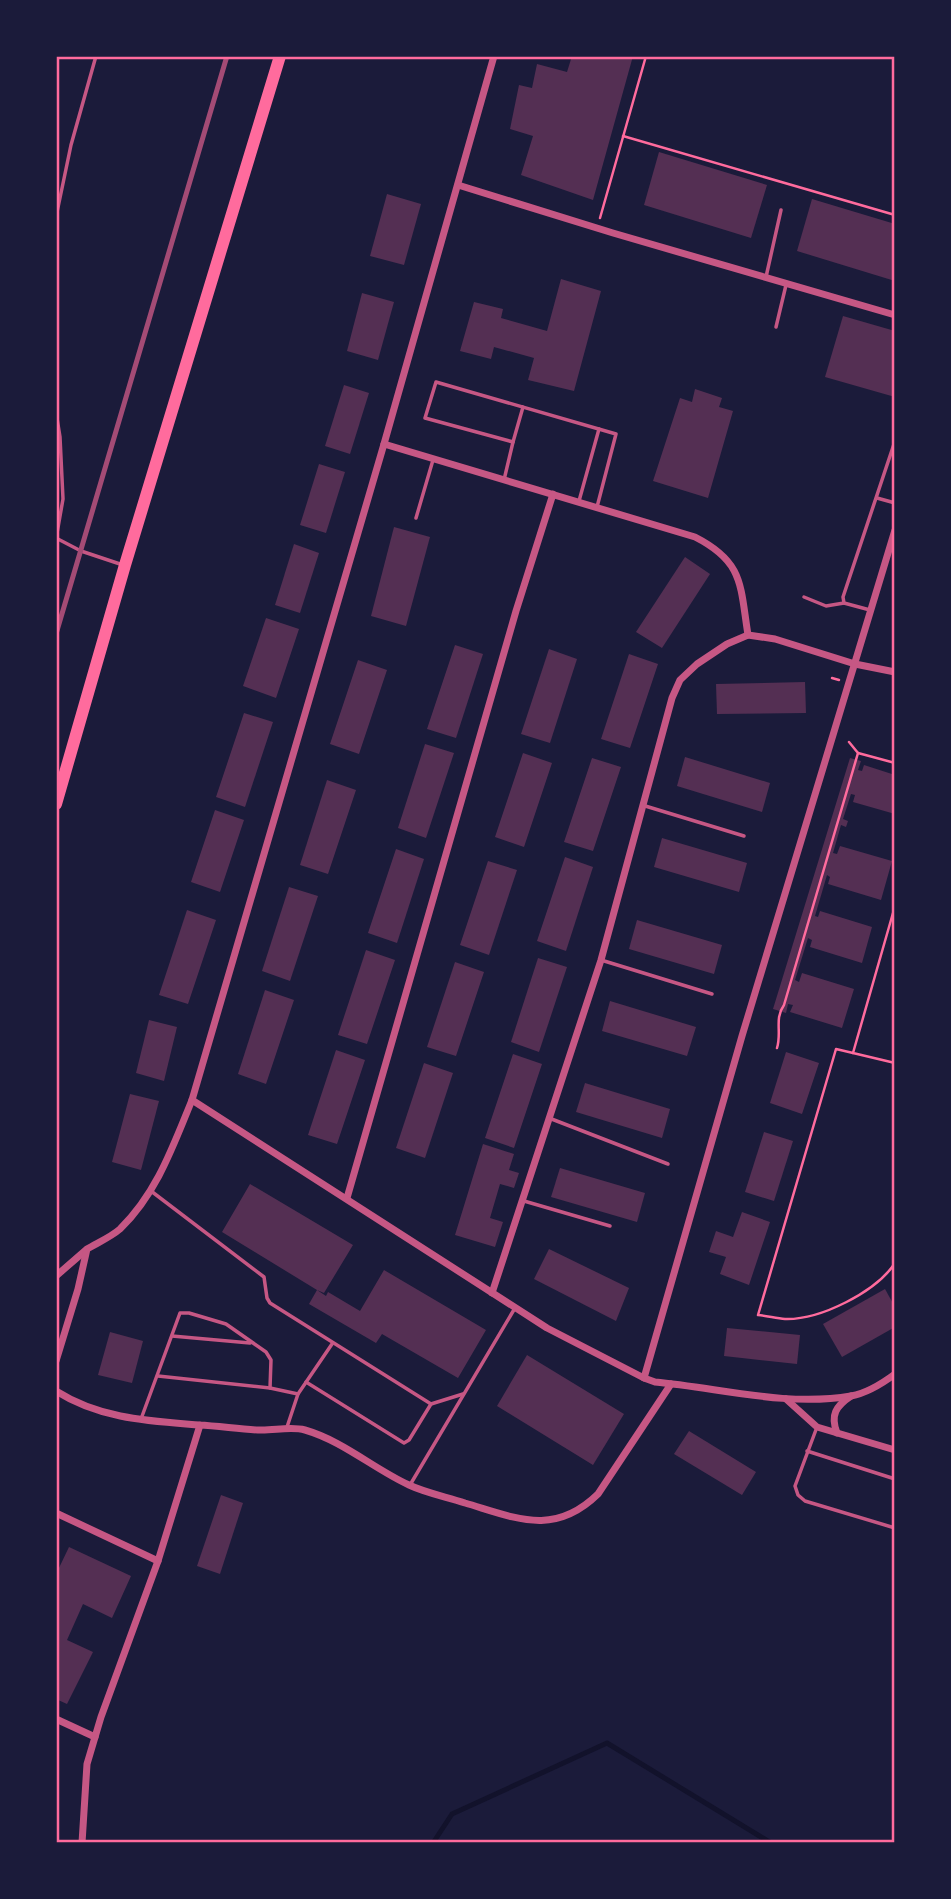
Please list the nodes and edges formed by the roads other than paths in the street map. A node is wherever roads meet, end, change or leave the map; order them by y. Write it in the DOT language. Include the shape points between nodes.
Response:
graph roads {
  1 [pos="96,56"];
  2 [pos="280,56"];
  3 [pos="494,56"];
  4 [pos="458,185"];
  5 [pos="781,210"];
  6 [pos="56,217"];
  7 [pos="766,277"];
  8 [pos="786,283"];
  9 [pos="895,315"];
  10 [pos="776,327"];
  11 [pos="523,407"];
  12 [pos="56,412"];
  13 [pos="599,429"];
  14 [pos="895,441"];
  15 [pos="513,442"];
  16 [pos="384,444"];
  17 [pos="433,459"];
  18 [pos="504,480"];
  19 [pos="553,494"];
  20 [pos="877,498"];
  21 [pos="579,501"];
  22 [pos="895,503"];
  23 [pos="597,507"];
  24 [pos="416,519"];
  25 [pos="895,530"];
  26 [pos="56,538"];
  27 [pos="125,565"];
  28 [pos="804,597"];
  29 [pos="844,603"];
  30 [pos="871,610"];
  31 [pos="748,635"];
  32 [pos="855,664"];
  33 [pos="895,672"];
  34 [pos="56,804"];
  35 [pos="642,805"];
  36 [pos="744,836"];
  37 [pos="601,960"];
  38 [pos="712,994"];
  39 [pos="192,1100"];
  40 [pos="549,1118"];
  41 [pos="668,1164"];
  42 [pos="151,1191"];
  43 [pos="346,1198"];
  44 [pos="522,1201"];
  45 [pos="610,1226"];
  46 [pos="87,1249"];
  47 [pos="56,1276"];
  48 [pos="492,1293"];
  49 [pos="516,1306"];
  50 [pos="172,1336"];
  51 [pos="250,1343"];
  52 [pos="332,1344"];
  53 [pos="56,1361"];
  54 [pos="895,1374"];
  55 [pos="157,1376"];
  56 [pos="644,1378"];
  57 [pos="306,1382"];
  58 [pos="671,1384"];
  59 [pos="270,1388"];
  60 [pos="56,1391"];
  61 [pos="298,1394"];
  62 [pos="463,1394"];
  63 [pos="852,1395"];
  64 [pos="785,1399"];
  65 [pos="431,1404"];
  66 [pos="140,1421"];
  67 [pos="200,1425"];
  68 [pos="817,1427"];
  69 [pos="286,1429"];
  70 [pos="837,1433"];
  71 [pos="895,1450"];
  72 [pos="807,1451"];
  73 [pos="895,1479"];
  74 [pos="410,1486"];
  75 [pos="56,1513"];
  76 [pos="895,1528"];
  77 [pos="158,1561"];
  78 [pos="56,1719"];
  79 [pos="95,1737"];
  80 [pos="82,1843"];
  1 -- 6 [label="lane"];
  2 -- 27 [label="main road"];
  3 -- 4 [label="street"];
  4 -- 7 [label="street"];
  4 -- 16 [label="street"];
  5 -- 7 [label="lane"];
  7 -- 8 [label="street"];
  8 -- 9 [label="street"];
  8 -- 10 [label="lane"];
  11 -- 13 [label="lane"];
  11 -- 15 [label="lane"];
  11 -- 15 [label="lane" via="436,382 425,418"];
  12 -- 26 [label="lane" via="63,499"];
  13 -- 21 [label="lane"];
  13 -- 23 [label="lane" via="616,434"];
  14 -- 20 [label="lane"];
  15 -- 18 [label="lane"];
  16 -- 17 [label="street"];
  16 -- 39 [label="street"];
  17 -- 18 [label="street"];
  17 -- 24 [label="lane"];
  18 -- 19 [label="street"];
  19 -- 21 [label="street"];
  19 -- 43 [label="street"];
  20 -- 22 [label="lane"];
  20 -- 29 [label="lane" via="845,587"];
  21 -- 23 [label="street"];
  23 -- 31 [label="street" via="695,537 727,558 739,579"];
  25 -- 30 [label="street"];
  26 -- 27 [label="lane"];
  27 -- 34 [label="main road"];
  28 -- 29 [label="lane" via="826,606"];
  29 -- 30 [label="lane"];
  30 -- 32 [label="street"];
  31 -- 32 [label="street"];
  31 -- 35 [label="street" via="710,655 680,680"];
  32 -- 33 [label="street"];
  32 -- 56 [label="street"];
  35 -- 36 [label="lane"];
  35 -- 37 [label="street"];
  37 -- 38 [label="lane"];
  37 -- 40 [label="street"];
  39 -- 42 [label="street"];
  39 -- 43 [label="street"];
  40 -- 41 [label="lane"];
  40 -- 44 [label="street"];
  42 -- 46 [label="street" via="118,1230"];
  42 -- 52 [label="lane" via="264,1277 270,1303"];
  43 -- 48 [label="street"];
  44 -- 45 [label="lane"];
  44 -- 48 [label="street"];
  46 -- 47 [label="street"];
  46 -- 53 [label="street"];
  48 -- 49 [label="street"];
  49 -- 56 [label="street" via="547,1328"];
  49 -- 62 [label="lane"];
  50 -- 51 [label="lane"];
  50 -- 51 [label="lane" via="180,1314 189,1313 226,1324"];
  50 -- 55 [label="lane"];
  51 -- 59 [label="lane" via="271,1360"];
  52 -- 57 [label="lane"];
  52 -- 65 [label="lane"];
  54 -- 63 [label="street"];
  55 -- 59 [label="lane"];
  55 -- 66 [label="lane"];
  56 -- 58 [label="street"];
  57 -- 61 [label="lane"];
  57 -- 65 [label="lane" via="404,1443"];
  58 -- 64 [label="street"];
  58 -- 74 [label="street" via="598,1494 564,1516 528,1521"];
  59 -- 61 [label="lane"];
  60 -- 66 [label="street" via="74,1402"];
  61 -- 69 [label="lane"];
  62 -- 65 [label="lane"];
  62 -- 74 [label="lane"];
  63 -- 64 [label="street"];
  63 -- 70 [label="street" via="833,1415"];
  64 -- 68 [label="street"];
  66 -- 67 [label="street"];
  67 -- 69 [label="street"];
  67 -- 77 [label="street"];
  68 -- 70 [label="street"];
  68 -- 72 [label="lane"];
  69 -- 74 [label="street" via="304,1430 332,1442"];
  70 -- 71 [label="street"];
  72 -- 73 [label="lane"];
  72 -- 76 [label="lane" via="795,1486 798,1495"];
  75 -- 77 [label="street"];
  77 -- 79 [label="street"];
  78 -- 79 [label="street"];
  79 -- 80 [label="street" via="88,1764"];
}
